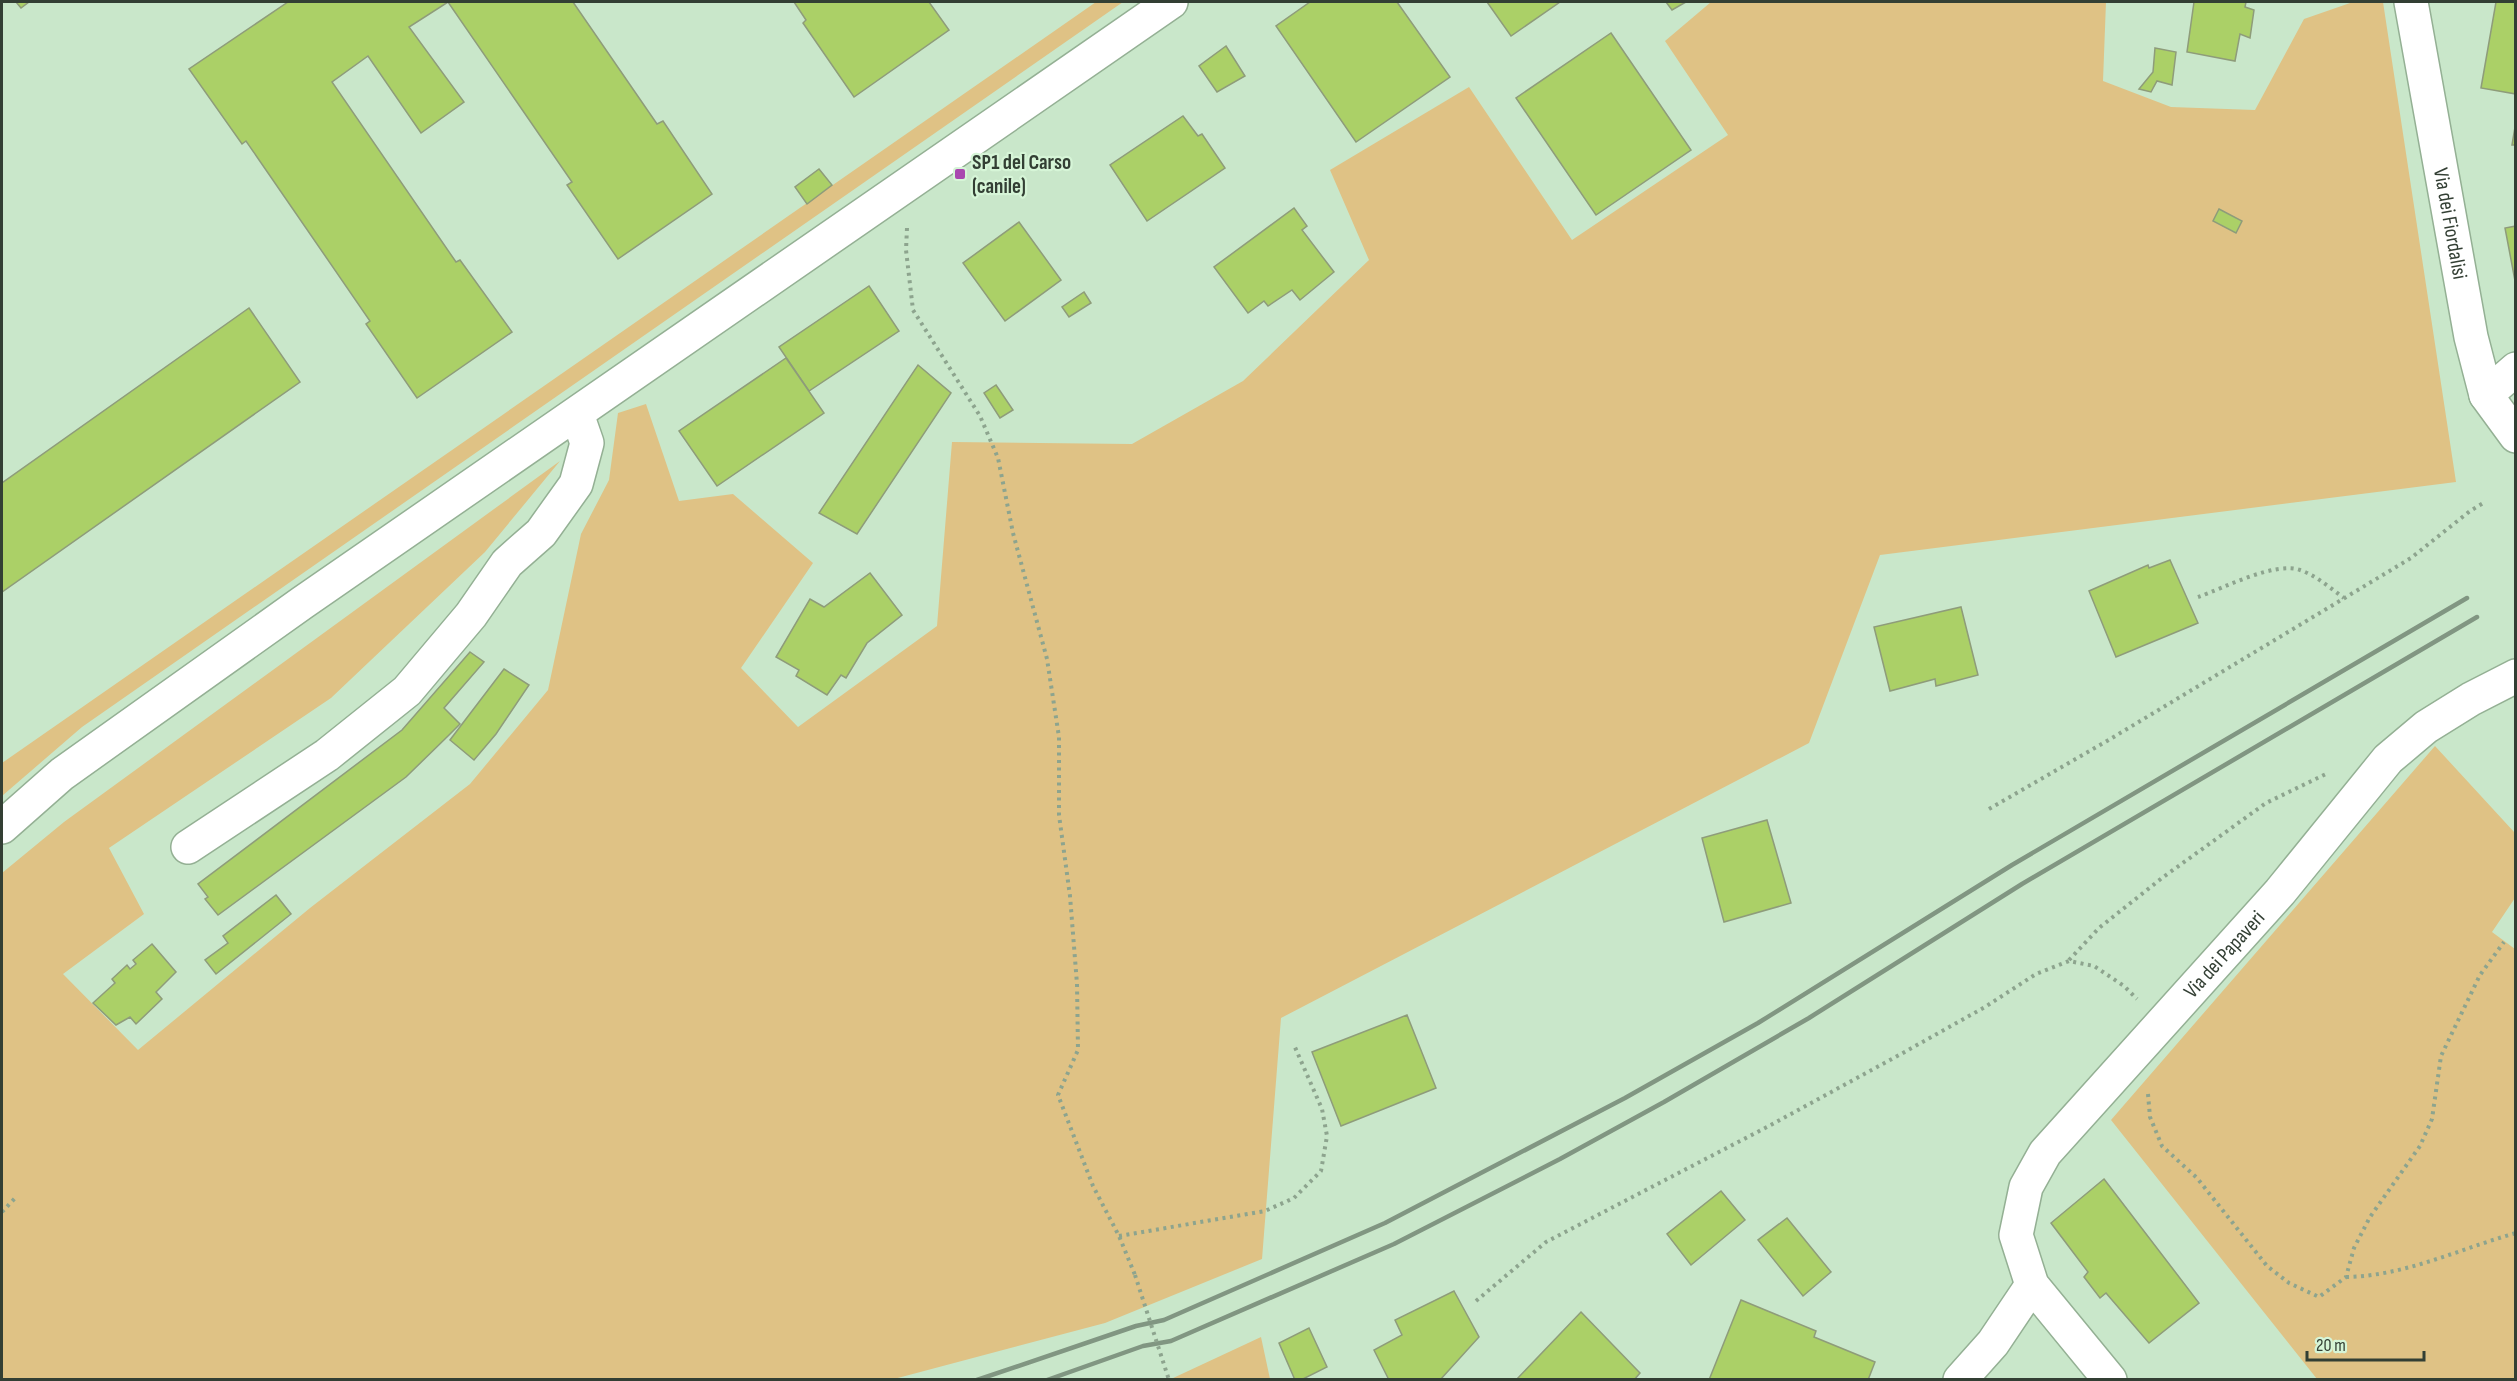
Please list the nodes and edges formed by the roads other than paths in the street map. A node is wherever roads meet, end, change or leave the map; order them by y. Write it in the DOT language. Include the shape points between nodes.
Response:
graph roads {
  1 [pos="1171,2"];
  2 [pos="2411,2"];
  3 [pos="2516,369"];
  4 [pos="2486,395"];
  5 [pos="578,414"];
  6 [pos="2516,436"];
  7 [pos="2516,676"];
  8 [pos="2,827"];
  9 [pos="188,847"];
  10 [pos="2032,1285"];
  11 [pos="1960,1380"];
  12 [pos="2110,1380"];
  1 -- 5 [label="street"];
  2 -- 4 [label="street, Via dei Fiordalisi" via="2470,338"];
  3 -- 4 [label="street"];
  4 -- 6 [label="street, Via dei Fiordalisi"];
  5 -- 8 [label="street" via="62,774"];
  5 -- 9 [label="street" via="587,443 576,484 541,533 507,563 471,615 406,691 327,755"];
  7 -- 10 [label="street, Via dei Papaveri" via="2427,727 2388,759 2280,892 2045,1153 2026,1187 2016,1235"];
  10 -- 11 [label="street" via="1992,1343"];
  10 -- 12 [label="street, Via dei Papaveri"];
}
